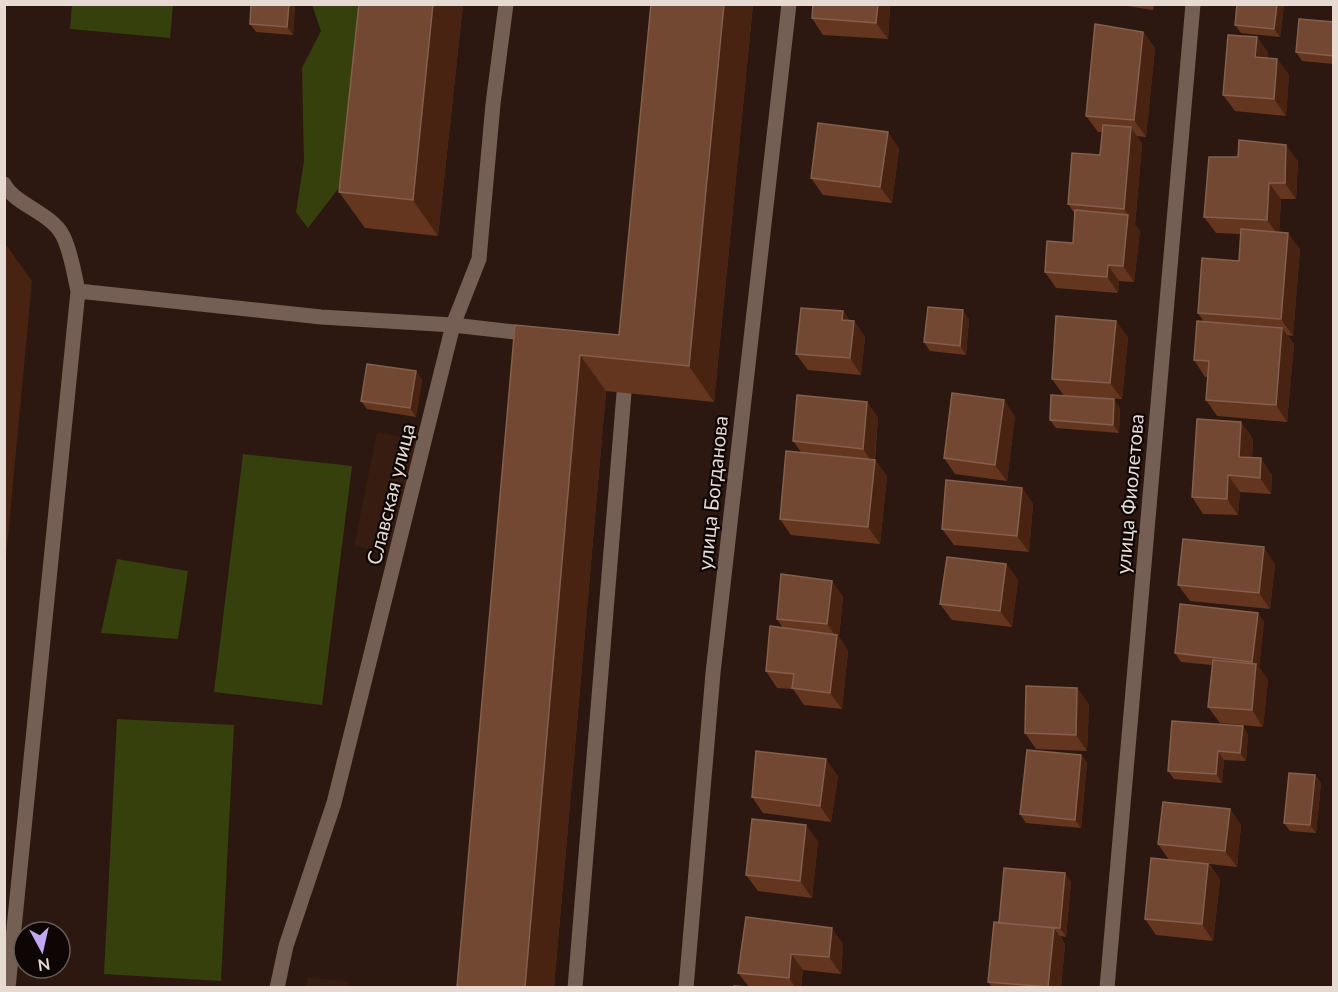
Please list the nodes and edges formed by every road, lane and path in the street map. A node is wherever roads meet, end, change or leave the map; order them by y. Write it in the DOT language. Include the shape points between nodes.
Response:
graph roads {
  1 [pos="506,4"];
  2 [pos="789,4"];
  3 [pos="1193,4"];
  4 [pos="6,188"];
  5 [pos="78,291"];
  6 [pos="453,325"];
  7 [pos="546,336"];
  8 [pos="624,393"];
  9 [pos="8,987"];
  10 [pos="277,987"];
  11 [pos="575,987"];
  12 [pos="686,987"];
  13 [pos="1107,987"];
  1 -- 6 [label="street, Славская улица" via="479,259"];
  2 -- 12 [label="street, улица Богданова" via="713,673"];
  3 -- 13 [label="street, улица Фиолетова"];
  4 -- 5 [label="street" via="63,235"];
  5 -- 6 [label="street" via="321,317"];
  5 -- 9 [label="street"];
  6 -- 7 [label="street"];
  6 -- 10 [label="street, Славская улица" via="334,802 286,946"];
  8 -- 11 [label="street"];
}
